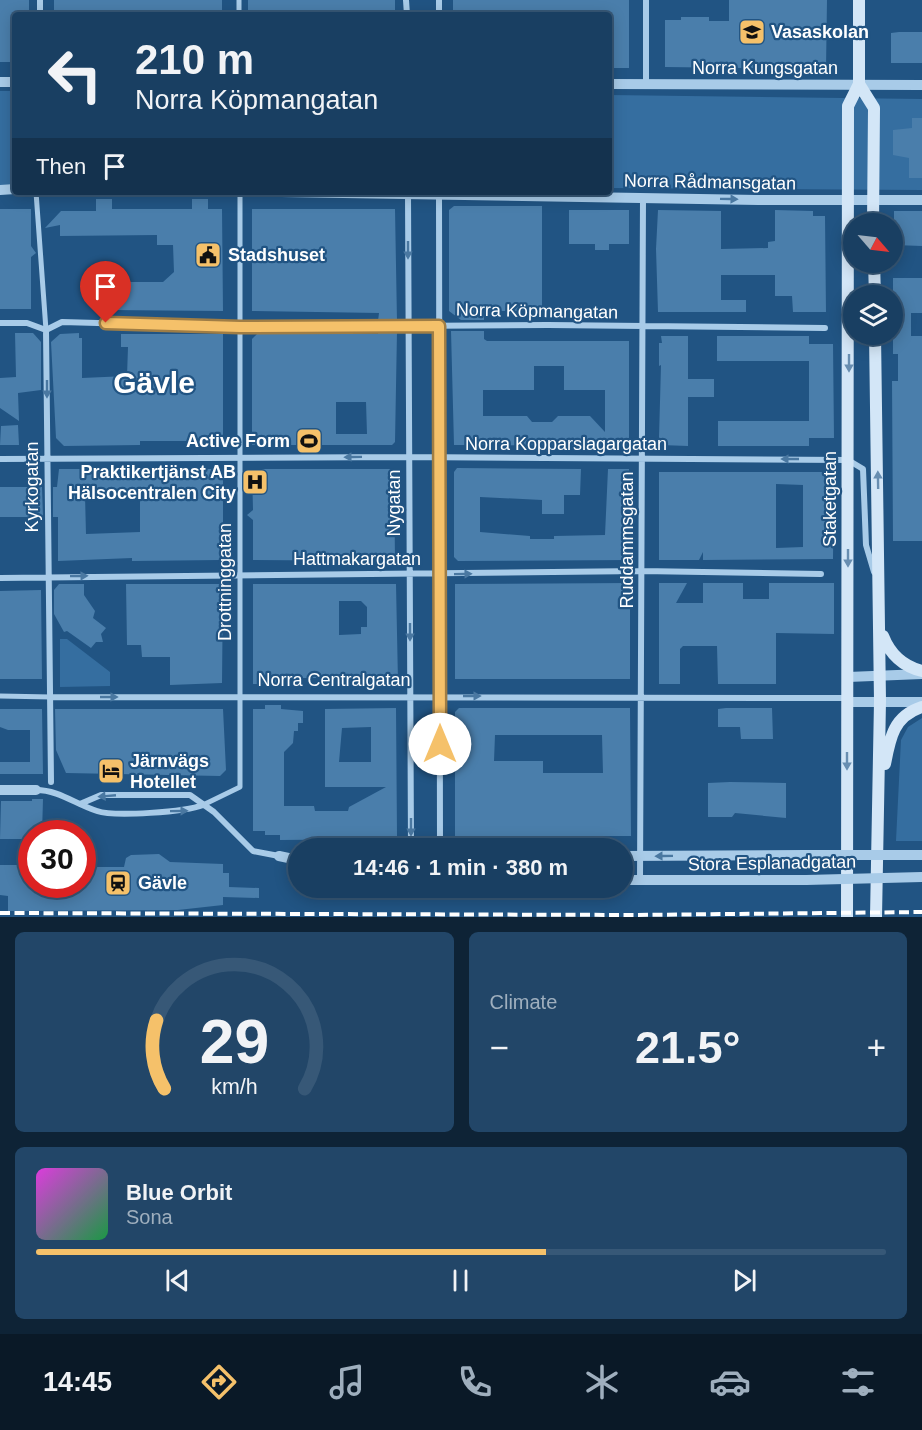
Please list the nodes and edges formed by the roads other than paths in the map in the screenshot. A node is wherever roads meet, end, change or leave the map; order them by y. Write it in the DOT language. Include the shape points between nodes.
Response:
graph roads {
  1 [pos="646,0"];
  2 [pos="859,0"];
  3 [pos="612,84"];
  4 [pos="859,84"];
  5 [pos="646,85"];
  6 [pos="922,85"];
  7 [pos="36,195"];
  8 [pos="240,195"];
  9 [pos="408,195"];
  10 [pos="439,195"];
  11 [pos="490,195"];
  12 [pos="643,198"];
  13 [pos="849,199"];
  14 [pos="874,200"];
  15 [pos="922,200"];
  16 [pos="873,213"];
  17 [pos="0,323"];
  18 [pos="409,326"];
  19 [pos="439,326"];
  20 [pos="240,327"];
  21 [pos="643,328"];
  22 [pos="825,328"];
  23 [pos="46,330"];
  24 [pos="875,345"];
  25 [pos="409,457"];
  26 [pos="240,458"];
  27 [pos="0,459"];
  28 [pos="47,459"];
  29 [pos="438,459"];
  30 [pos="642,459"];
  31 [pos="848,460"];
  32 [pos="642,571"];
  33 [pos="240,573"];
  34 [pos="410,574"];
  35 [pos="439,574"];
  36 [pos="821,574"];
  37 [pos="48,577"];
  38 [pos="0,578"];
  39 [pos="880,590"];
  40 [pos="880,623"];
  41 [pos="922,672"];
  42 [pos="848,676"];
  43 [pos="880,676"];
  44 [pos="0,696"];
  45 [pos="439,696"];
  46 [pos="641,696"];
  47 [pos="51,697"];
  48 [pos="239,697"];
  49 [pos="411,697"];
  50 [pos="848,700"];
  51 [pos="880,701"];
  52 [pos="922,702"];
  53 [pos="922,707"];
  54 [pos="51,782"];
  55 [pos="0,790"];
  56 [pos="36,790"];
  57 [pos="878,803"];
  58 [pos="80,804"];
  59 [pos="203,806"];
  60 [pos="411,838"];
  61 [pos="440,838"];
  62 [pos="922,855"];
  63 [pos="279,856"];
  64 [pos="288,856"];
  65 [pos="633,856"];
  66 [pos="640,856"];
  67 [pos="288,858"];
  68 [pos="922,877"];
  69 [pos="633,881"];
  70 [pos="640,881"];
  71 [pos="848,917"];
  72 [pos="876,917"];
  1 -- 5 [label="street"];
  2 -- 4 [label="main road, Staketgatan"];
  3 -- 5 [label="street, Norra Kungsgatan"];
  4 -- 5 [label="street, Norra Kungsgatan"];
  4 -- 6 [label="street, Norra Kungsgatan"];
  4 -- 13 [label="main road, Staketgatan" via="848,106"];
  4 -- 14 [label="main road, Staketgatan" via="873,108"];
  7 -- 23 [label="street, Kyrkogatan"];
  8 -- 20 [label="street, Drottninggatan"];
  9 -- 18 [label="street, Nygatan, one-way"];
  10 -- 19 [label="street"];
  11 -- 12 [label="street, Norra Rådmansgatan"];
  12 -- 13 [label="street, Norra Rådmansgatan, one-way"];
  12 -- 21 [label="street, Ruddammsgatan"];
  13 -- 14 [label="street, Norra Rådmansgatan"];
  13 -- 31 [label="main road, Staketgatan, one-way"];
  14 -- 15 [label="street, Norra Rådmansgatan"];
  14 -- 16 [label="main road, Staketgatan"];
  17 -- 23 [label="street, Norra Köpmangatan" via="27,323"];
  18 -- 19 [label="street, Norra Köpmangatan"];
  18 -- 20 [label="street, Norra Köpmangatan"];
  18 -- 25 [label="street, Nygatan"];
  19 -- 21 [label="street, Norra Köpmangatan"];
  19 -- 29 [label="street"];
  20 -- 23 [label="street, Norra Köpmangatan" via="62,322"];
  20 -- 26 [label="street, Drottninggatan"];
  21 -- 22 [label="street, Norra Köpmangatan"];
  21 -- 30 [label="street, Ruddammsgatan"];
  23 -- 28 [label="street, Kyrkogatan, one-way"];
  39 -- 24 [label="main road, one-way"];
  25 -- 26 [label="street, Norra Kopparslagargatan, one-way"];
  25 -- 29 [label="street, Norra Kopparslagargatan"];
  25 -- 34 [label="street, Nygatan"];
  26 -- 28 [label="street, Norra Kopparslagargatan"];
  26 -- 33 [label="street, Drottninggatan"];
  27 -- 28 [label="street, Norra Kopparslagargatan"];
  28 -- 37 [label="street, Kyrkogatan"];
  29 -- 30 [label="street, Norra Kopparslagargatan"];
  29 -- 35 [label="street"];
  31 -- 30 [label="street, Norra Kopparslagargatan, one-way"];
  30 -- 32 [label="street, Ruddammsgatan"];
  31 -- 39 [label="street" via="863,469 866,545"];
  31 -- 42 [label="main road, Staketgatan, one-way"];
  35 -- 32 [label="street, Hattmakargatan, one-way"];
  32 -- 36 [label="street, Hattmakargatan"];
  32 -- 46 [label="street, Ruddammsgatan"];
  33 -- 34 [label="street, Hattmakargatan"];
  37 -- 33 [label="street, Hattmakargatan, one-way"];
  33 -- 48 [label="street, Drottninggatan"];
  34 -- 35 [label="street, Hattmakargatan"];
  34 -- 49 [label="street, Nygatan, one-way"];
  35 -- 45 [label="street"];
  37 -- 38 [label="street, Hattmakargatan"];
  37 -- 47 [label="street, Kyrkogatan"];
  39 -- 40 [label="main road"];
  40 -- 41 [label="main road" via="893,655"];
  40 -- 43 [label="main road"];
  41 -- 43 [label="street"];
  42 -- 43 [label="street"];
  42 -- 50 [label="main road, Staketgatan"];
  43 -- 51 [label="main road"];
  44 -- 47 [label="street, Norra Centralgatan"];
  45 -- 46 [label="street, Norra Centralgatan, one-way"];
  45 -- 49 [label="street, Norra Centralgatan"];
  45 -- 61 [label="street"];
  46 -- 50 [label="street, Norra Centralgatan"];
  46 -- 66 [label="street, Ruddammsgatan"];
  47 -- 48 [label="street, Norra Centralgatan, one-way"];
  47 -- 54 [label="street, Kyrkogatan"];
  48 -- 49 [label="street, Norra Centralgatan"];
  48 -- 59 [label="street, Drottninggatan" via="240,788"];
  49 -- 60 [label="street, Nygatan, one-way"];
  50 -- 51 [label="street, Norra Centralgatan"];
  50 -- 71 [label="main road, Staketgatan, one-way"];
  51 -- 52 [label="street, Norra Centralgatan"];
  51 -- 57 [label="main road"];
  53 -- 57 [label="main road" via="902,716 893,728"];
  55 -- 56 [label="street"];
  56 -- 58 [label="street" via="51,790"];
  57 -- 72 [label="main road"];
  58 -- 59 [label="street, one-way" via="99,812 189,811"];
  59 -- 58 [label="street, one-way" via="190,795 101,795"];
  59 -- 63 [label="street" via="253,851"];
  62 -- 66 [label="street, Stora Esplanadgatan, one-way, bridge"];
  63 -- 64 [label="street"];
  63 -- 67 [label="street"];
  65 -- 66 [label="street, Stora Esplanadgatan"];
  66 -- 70 [label="street, Ruddammsgatan"];
  68 -- 70 [label="street, Stora Esplanadgatan, bridge"];
  69 -- 70 [label="street, Stora Esplanadgatan"];
}
